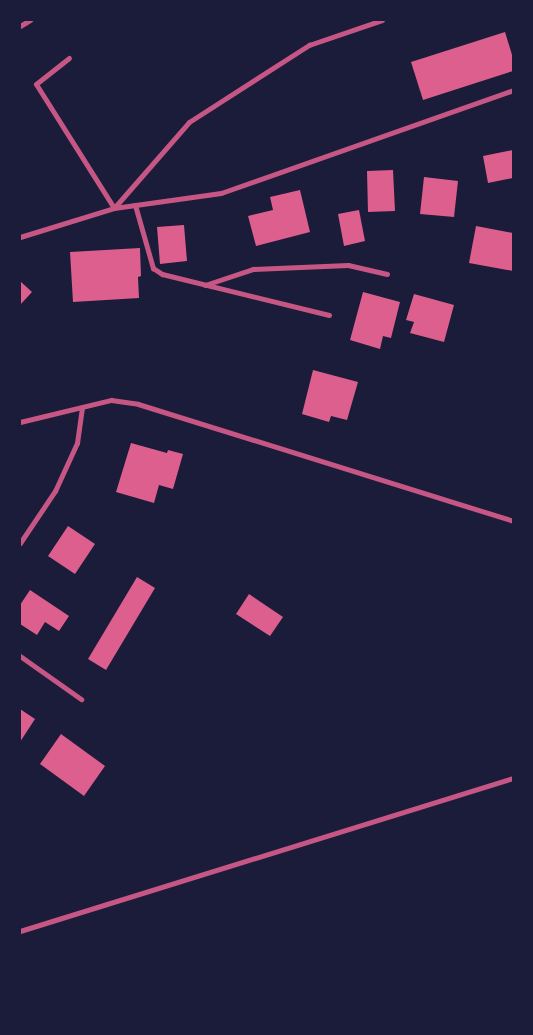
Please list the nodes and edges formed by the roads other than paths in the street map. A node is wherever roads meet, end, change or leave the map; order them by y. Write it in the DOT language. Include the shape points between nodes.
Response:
graph roads {
  1 [pos="30,20"];
  2 [pos="382,20"];
  3 [pos="20,26"];
  4 [pos="69,58"];
  5 [pos="513,90"];
  6 [pos="135,205"];
  7 [pos="114,208"];
  8 [pos="20,237"];
  9 [pos="387,274"];
  10 [pos="204,285"];
  11 [pos="329,315"];
  12 [pos="82,407"];
  13 [pos="20,422"];
  14 [pos="513,521"];
  15 [pos="20,543"];
  16 [pos="20,656"];
  17 [pos="82,699"];
  18 [pos="513,778"];
  19 [pos="20,931"];
  1 -- 3 [label="street"];
  2 -- 7 [label="street" via="308,45 190,122"];
  4 -- 7 [label="street" via="36,84"];
  5 -- 6 [label="street" via="221,193"];
  6 -- 7 [label="street"];
  6 -- 10 [label="street" via="153,268 162,274"];
  7 -- 8 [label="street"];
  9 -- 10 [label="street" via="348,265 253,269"];
  10 -- 11 [label="street"];
  12 -- 13 [label="street"];
  12 -- 14 [label="street" via="111,400 138,404"];
  12 -- 15 [label="street" via="77,443 55,491"];
  16 -- 17 [label="street"];
  18 -- 19 [label="street"];
}
